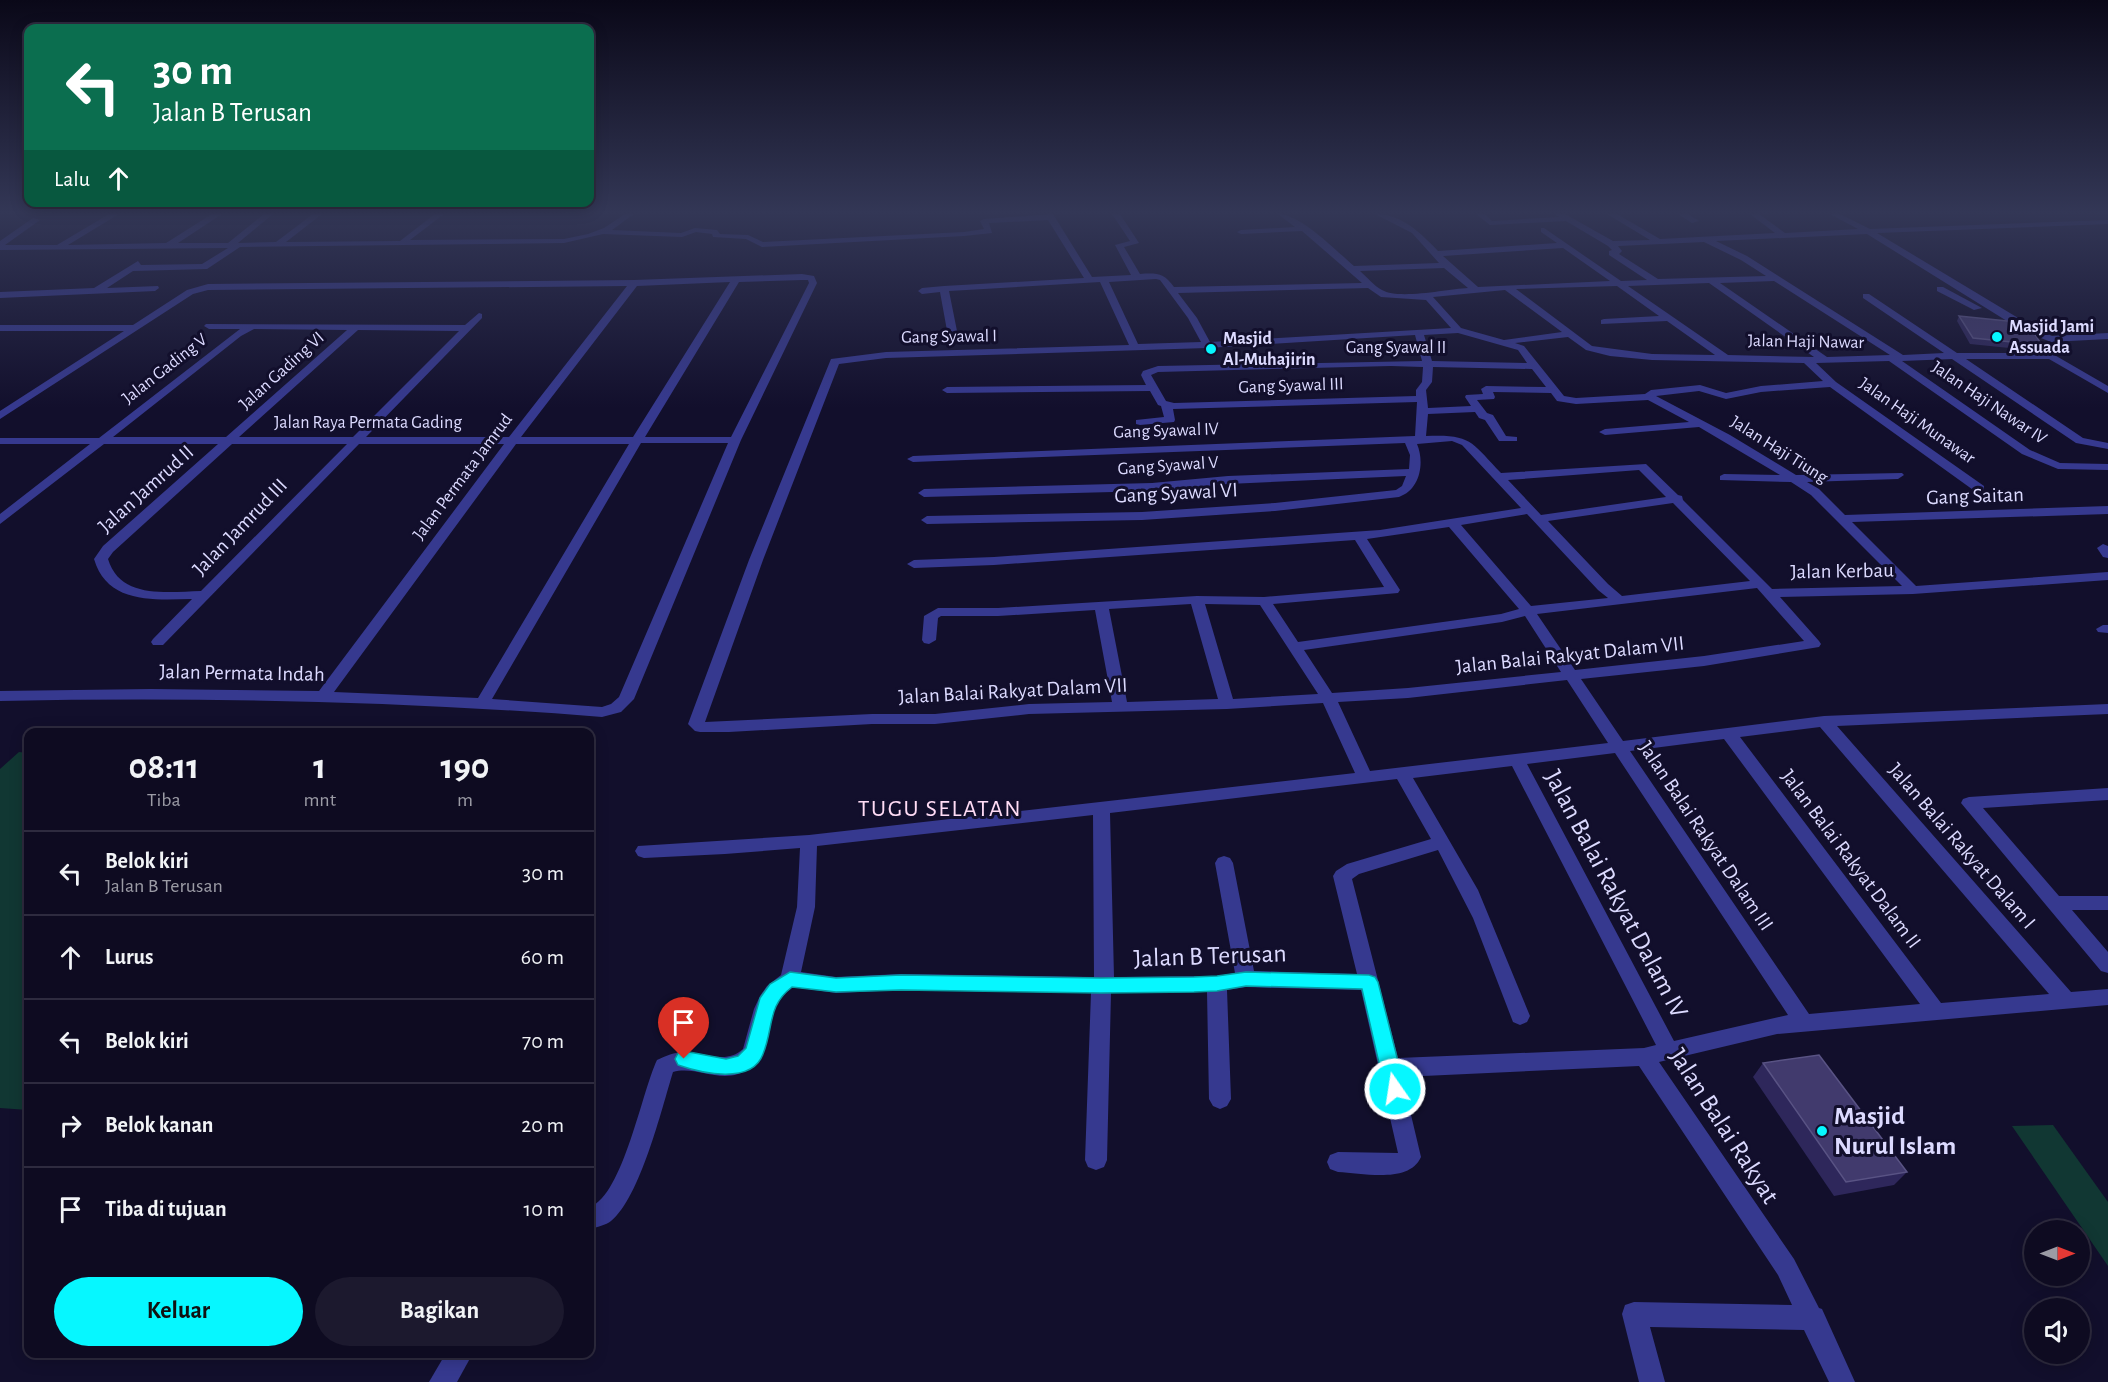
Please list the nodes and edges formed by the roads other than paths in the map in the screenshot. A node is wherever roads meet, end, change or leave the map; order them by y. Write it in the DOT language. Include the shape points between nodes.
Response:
graph roads {
  1 [pos="115,278"];
  2 [pos="769,278"];
  3 [pos="811,278"];
  4 [pos="1096,278"];
  5 [pos="1103,278"];
  6 [pos="1163,278"];
  7 [pos="1362,278"];
  8 [pos="1462,278"];
  9 [pos="1613,278"];
  10 [pos="1651,278"];
  11 [pos="1946,278"];
  12 [pos="1089,279"];
  13 [pos="1709,279"];
  14 [pos="1776,279"];
  15 [pos="736,280"];
  16 [pos="1656,282"];
  17 [pos="634,283"];
  18 [pos="1369,285"];
  19 [pos="1622,285"];
  20 [pos="1507,287"];
  21 [pos="155,288"];
  22 [pos="945,289"];
  23 [pos="1940,289"];
  24 [pos="97,290"];
  25 [pos="1172,290"];
  26 [pos="1476,290"];
  27 [pos="922,291"];
  28 [pos="0,295"];
  29 [pos="1866,296"];
  30 [pos="1427,297"];
  31 [pos="479,316"];
  32 [pos="1670,318"];
  33 [pos="1604,322"];
  34 [pos="209,326"];
  35 [pos="357,326"];
  36 [pos="251,327"];
  37 [pos="0,328"];
  38 [pos="136,328"];
  39 [pos="467,328"];
  40 [pos="1458,330"];
  41 [pos="2034,332"];
  42 [pos="1419,333"];
  43 [pos="1570,334"];
  44 [pos="953,336"];
  45 [pos="2108,336"];
  46 [pos="2050,339"];
  47 [pos="1498,342"];
  48 [pos="1207,345"];
  49 [pos="1135,347"];
  50 [pos="1955,356"];
  51 [pos="2051,356"];
  52 [pos="1724,357"];
  53 [pos="1804,358"];
  54 [pos="1896,358"];
  55 [pos="1826,360"];
  56 [pos="1428,364"];
  57 [pos="1536,366"];
  58 [pos="1832,384"];
  59 [pos="1153,388"];
  60 [pos="947,390"];
  61 [pos="1553,390"];
  62 [pos="2108,390"];
  63 [pos="1650,397"];
  64 [pos="1164,404"];
  65 [pos="1423,405"];
  66 [pos="1479,409"];
  67 [pos="0,417"];
  68 [pos="1140,422"];
  69 [pos="1700,424"];
  70 [pos="1605,432"];
  71 [pos="1420,439"];
  72 [pos="1513,439"];
  73 [pos="101,440"];
  74 [pos="229,440"];
  75 [pos="637,440"];
  76 [pos="735,440"];
  77 [pos="0,441"];
  78 [pos="353,442"];
  79 [pos="511,442"];
  80 [pos="2108,446"];
  81 [pos="913,459"];
  82 [pos="2108,467"];
  83 [pos="1414,472"];
  84 [pos="1898,475"];
  85 [pos="1497,477"];
  86 [pos="1724,478"];
  87 [pos="1796,479"];
  88 [pos="1980,489"];
  89 [pos="924,493"];
  90 [pos="1678,499"];
  91 [pos="2108,510"];
  92 [pos="1533,515"];
  93 [pos="1843,519"];
  94 [pos="0,520"];
  95 [pos="927,520"];
  96 [pos="1454,523"];
  97 [pos="1358,535"];
  98 [pos="914,564"];
  99 [pos="2108,576"];
  100 [pos="1765,588"];
  101 [pos="1912,591"];
  102 [pos="203,595"];
  103 [pos="1197,600"];
  104 [pos="1264,601"];
  105 [pos="1620,601"];
  106 [pos="1101,606"];
  107 [pos="1528,611"];
  108 [pos="929,640"];
  109 [pos="158,642"];
  110 [pos="1814,644"];
  111 [pos="1293,647"];
  112 [pos="1571,675"];
  113 [pos="324,695"];
  114 [pos="0,696"];
  115 [pos="1328,698"];
  116 [pos="483,702"];
  117 [pos="1227,704"];
  118 [pos="1120,705"];
  119 [pos="2108,709"];
  120 [pos="1824,721"];
  121 [pos="700,727"];
  122 [pos="1730,734"];
  123 [pos="1619,746"];
  124 [pos="1517,760"];
  125 [pos="1402,773"];
  126 [pos="1365,777"];
  127 [pos="2108,794"];
  128 [pos="1101,806"];
  129 [pos="809,841"];
  130 [pos="1441,843"];
  131 [pos="644,851"];
  132 [pos="1224,863"];
  133 [pos="2055,903"];
  134 [pos="2108,903"];
  135 [pos="2108,965"];
  136 [pos="790,979"];
  137 [pos="1246,979"];
  138 [pos="1369,982"];
  139 [pos="1217,984"];
  140 [pos="1103,985"];
  141 [pos="2108,997"];
  142 [pos="2066,1000"];
  143 [pos="1936,1011"];
  144 [pos="1520,1016"];
  145 [pos="1804,1023"];
  146 [pos="1669,1051"];
  147 [pos="1644,1057"];
  148 [pos="1390,1068"];
  149 [pos="1220,1099"];
  150 [pos="1096,1160"];
  151 [pos="1338,1162"];
  152 [pos="594,1216"];
  153 [pos="1813,1318"];
  154 [pos="457,1358"];
  155 [pos="442,1382"];
  156 [pos="1652,1382"];
  157 [pos="1842,1382"];
  1 -- 24 [label="street"];
  2 -- 15 [label="street"];
  3 -- 76 [label="street" via="813,283"];
  4 -- 12 [label="street"];
  5 -- 49 [label="street"];
  6 -- 25 [label="street"];
  7 -- 18 [label="street"];
  8 -- 26 [label="street"];
  9 -- 19 [label="street"];
  10 -- 16 [label="street"];
  11 -- 41 [label="street"];
  12 -- 22 [label="street"];
  13 -- 14 [label="street"];
  13 -- 16 [label="street"];
  13 -- 55 [label="street"];
  14 -- 54 [label="street, Jalan Haji Nawar IV"];
  15 -- 17 [label="street"];
  15 -- 75 [label="street"];
  16 -- 19 [label="street"];
  17 -- 38 [label="street" via="219,285 198,289"];
  17 -- 79 [label="street, Jalan Permata Jamrud"];
  18 -- 25 [label="street"];
  18 -- 30 [label="street" via="1381,294"];
  19 -- 20 [label="street"];
  19 -- 32 [label="street"];
  20 -- 26 [label="street"];
  20 -- 43 [label="street, Jalan Haji Nawar"];
  21 -- 24 [label="street"];
  22 -- 27 [label="street"];
  22 -- 44 [label="street"];
  23 -- 41 [label="street"];
  24 -- 28 [label="street"];
  25 -- 48 [label="street" via="1201,329"];
  26 -- 30 [label="street"];
  29 -- 50 [label="street"];
  30 -- 40 [label="street"];
  31 -- 39 [label="street, Jalan Jamrud III"];
  32 -- 33 [label="street"];
  32 -- 52 [label="street"];
  34 -- 36 [label="street"];
  35 -- 36 [label="street"];
  35 -- 39 [label="street"];
  35 -- 74 [label="street, Jalan Gading VI"];
  36 -- 73 [label="street, Jalan Gading V"];
  37 -- 38 [label="street"];
  38 -- 67 [label="street"];
  39 -- 78 [label="street, Jalan Jamrud III"];
  40 -- 42 [label="street, Gang Syawal I"];
  40 -- 47 [label="street"];
  41 -- 46 [label="street"];
  42 -- 48 [label="street, Gang Syawal I"];
  42 -- 56 [label="street"];
  43 -- 47 [label="street"];
  43 -- 52 [label="street, Jalan Haji Nawar" via="1589,348 1610,353"];
  45 -- 46 [label="street"];
  46 -- 51 [label="street"];
  47 -- 57 [label="street" via="1521,348"];
  48 -- 49 [label="street, Gang Syawal I"];
  49 -- 121 [label="street, Gang Syawal I" via="886,355 833,362 697,717"];
  50 -- 51 [label="street, Jalan Haji Nawar"];
  50 -- 54 [label="street, Jalan Haji Nawar"];
  50 -- 80 [label="street" via="2080,441"];
  51 -- 62 [label="street"];
  52 -- 53 [label="street, Jalan Haji Nawar"];
  53 -- 55 [label="street, Jalan Haji Nawar"];
  53 -- 58 [label="street, Jalan Haji Munawar"];
  54 -- 55 [label="street, Jalan Haji Nawar"];
  54 -- 82 [label="street, Jalan Haji Nawar IV" via="1985,425 2045,462"];
  56 -- 57 [label="street, Gang Syawal II"];
  56 -- 59 [label="street, Gang Syawal II" via="1148,370 1146,375"];
  56 -- 65 [label="street" via="1427,382 1421,390"];
  57 -- 61 [label="street"];
  58 -- 63 [label="street, Jalan Haji Munawar" via="1761,389 1726,396 1699,388 1651,393"];
  58 -- 88 [label="street, Jalan Haji Munawar"];
  59 -- 60 [label="street"];
  59 -- 64 [label="street"];
  61 -- 63 [label="street" via="1558,397 1570,400"];
  61 -- 66 [label="street" via="1486,389 1490,397 1470,397"];
  63 -- 69 [label="street, Jalan Haji Tiung"];
  64 -- 65 [label="street, Gang Syawal III"];
  64 -- 68 [label="street" via="1170,420"];
  65 -- 66 [label="street, Gang Syawal III"];
  65 -- 71 [label="street"];
  66 -- 72 [label="street" via="1503,439"];
  69 -- 70 [label="street"];
  69 -- 87 [label="street, Jalan Haji Tiung"];
  71 -- 81 [label="street, Gang Syawal IV"];
  71 -- 83 [label="street" via="1411,443 1417,456"];
  71 -- 85 [label="street, Gang Syawal IV" via="1453,438 1466,443"];
  73 -- 74 [label="street, Jalan Raya Permata Gading"];
  73 -- 77 [label="street, Jalan Raya Permata Gading"];
  73 -- 94 [label="street, Jalan Gading V"];
  74 -- 78 [label="street, Jalan Raya Permata Gading"];
  74 -- 102 [label="street, Jalan Jamrud II" via="100,560 110,582 125,590"];
  75 -- 76 [label="street, Jalan Raya Permata Gading"];
  75 -- 79 [label="street, Jalan Raya Permata Gading"];
  75 -- 116 [label="street"];
  76 -- 116 [label="street" via="626,699 616,708 602,712"];
  78 -- 79 [label="street, Jalan Raya Permata Gading"];
  78 -- 102 [label="street, Jalan Jamrud III"];
  79 -- 113 [label="street, Jalan Permata Jamrud"];
  83 -- 89 [label="street, Gang Syawal V" via="1152,487"];
  83 -- 95 [label="street, Gang Syawal VI" via="1407,488 1399,493 1298,505 1142,516"];
  84 -- 87 [label="street"];
  85 -- 90 [label="street" via="1642,466"];
  85 -- 92 [label="street, Gang Syawal IV"];
  86 -- 87 [label="street"];
  87 -- 93 [label="street, Jalan Haji Tiung"];
  90 -- 92 [label="street"];
  90 -- 100 [label="street"];
  91 -- 93 [label="street, Gang Saitan"];
  92 -- 96 [label="street"];
  92 -- 105 [label="street, Gang Syawal IV"];
  93 -- 101 [label="street, Jalan Haji Tiung"];
  96 -- 97 [label="street"];
  96 -- 107 [label="street, Jalan Balai Rakyat Dalam III"];
  97 -- 98 [label="street"];
  97 -- 104 [label="street" via="1393,590"];
  99 -- 101 [label="street"];
  100 -- 101 [label="street, Jalan Kerbau"];
  100 -- 105 [label="street"];
  100 -- 110 [label="street, Jalan Kerbau"];
  102 -- 109 [label="street, Jalan Jamrud III"];
  103 -- 104 [label="street"];
  103 -- 106 [label="street"];
  103 -- 117 [label="street"];
  104 -- 111 [label="street"];
  105 -- 107 [label="street"];
  106 -- 108 [label="street" via="938,612 931,616"];
  106 -- 118 [label="street"];
  107 -- 111 [label="street"];
  107 -- 112 [label="street, Jalan Balai Rakyat Dalam III"];
  110 -- 112 [label="street, Jalan Balai Rakyat Dalam VII"];
  111 -- 115 [label="street"];
  112 -- 115 [label="street, Jalan Balai Rakyat Dalam VII"];
  112 -- 123 [label="street, Jalan Balai Rakyat Dalam III"];
  113 -- 114 [label="street, Jalan Permata Indah"];
  113 -- 116 [label="street, Jalan Permata Indah"];
  115 -- 117 [label="street, Jalan Balai Rakyat Dalam VII"];
  115 -- 126 [label="street"];
  117 -- 118 [label="street, Jalan Balai Rakyat Dalam VII"];
  118 -- 121 [label="street, Jalan Balai Rakyat Dalam VII" via="1029,708 935,719"];
  119 -- 120 [label="street"];
  120 -- 122 [label="street"];
  120 -- 142 [label="street, Jalan Balai Rakyat Dalam I"];
  122 -- 123 [label="street"];
  122 -- 143 [label="street, Jalan Balai Rakyat Dalam II"];
  123 -- 124 [label="street"];
  123 -- 145 [label="street, Jalan Balai Rakyat Dalam III"];
  124 -- 125 [label="street"];
  124 -- 146 [label="street, Jalan Balai Rakyat Dalam IV"];
  125 -- 126 [label="street"];
  125 -- 130 [label="street"];
  126 -- 128 [label="street"];
  127 -- 133 [label="street" via="1969,802"];
  128 -- 129 [label="street"];
  128 -- 140 [label="street, Jalan B Terusan"];
  129 -- 131 [label="street"];
  129 -- 136 [label="street" via="806,907"];
  130 -- 138 [label="street" via="1353,869 1342,876"];
  130 -- 144 [label="street" via="1482,918"];
  132 -- 137 [label="street"];
  133 -- 134 [label="street"];
  133 -- 135 [label="street"];
  136 -- 140 [label="street" via="836,985"];
  136 -- 152 [label="street" via="766,1003 755,1053 744,1062 726,1067 684,1059 664,1066 620,1190 602,1213"];
  137 -- 138 [label="street, Jalan B Terusan"];
  137 -- 139 [label="street, Jalan B Terusan"];
  138 -- 148 [label="street"];
  139 -- 140 [label="street, Jalan B Terusan"];
  139 -- 149 [label="street"];
  140 -- 150 [label="street"];
  141 -- 142 [label="street, Jalan Balai Rakyat"];
  142 -- 143 [label="street, Jalan Balai Rakyat"];
  143 -- 145 [label="street, Jalan Balai Rakyat"];
  145 -- 146 [label="street, Jalan Balai Rakyat" via="1777,1025"];
  146 -- 147 [label="street, Jalan Balai Rakyat"];
  147 -- 148 [label="street"];
  147 -- 153 [label="street, Jalan Balai Rakyat" via="1786,1267"];
  148 -- 151 [label="street" via="1410,1157 1401,1164"];
  153 -- 156 [label="street" via="1634,1314"];
  153 -- 157 [label="street, Jalan Balai Rakyat"];
  154 -- 155 [label="street"];
}
